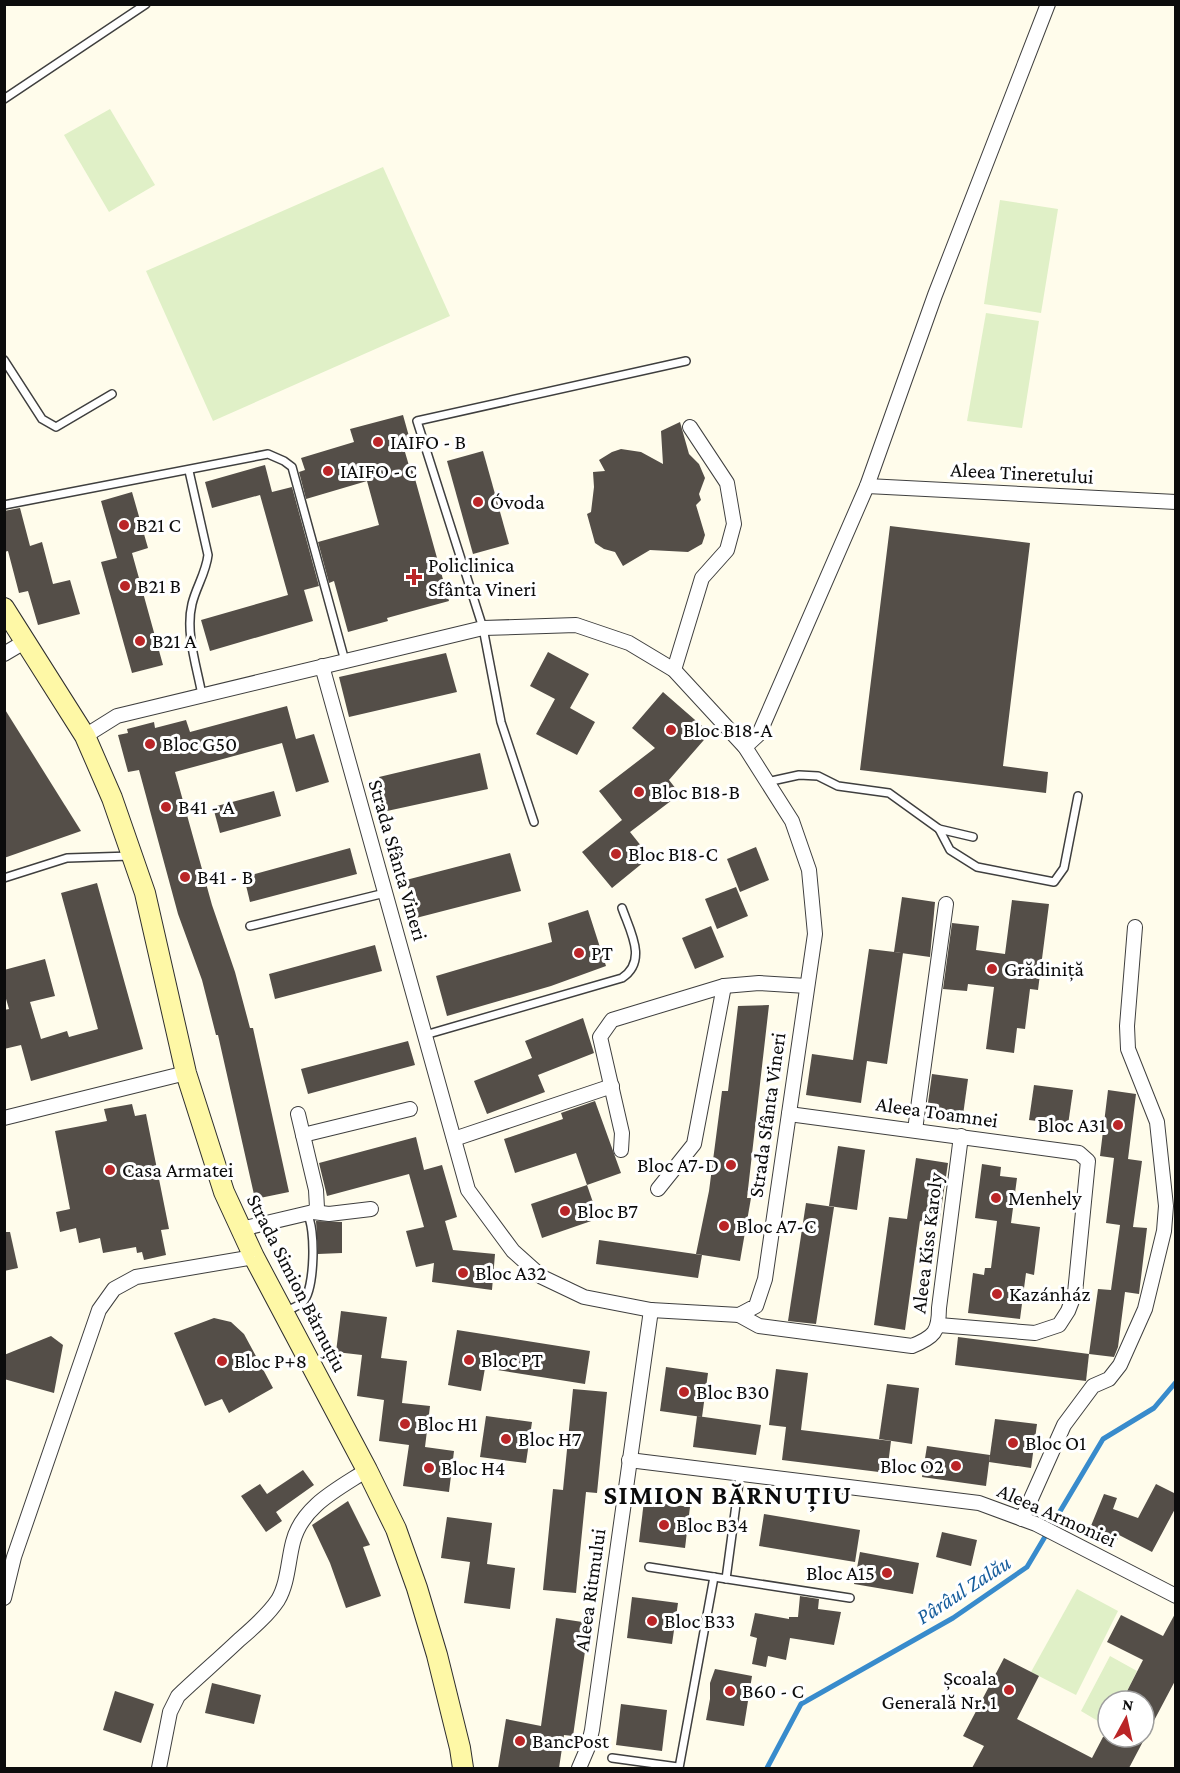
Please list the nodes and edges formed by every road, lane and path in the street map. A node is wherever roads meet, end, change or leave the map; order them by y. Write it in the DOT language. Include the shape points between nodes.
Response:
graph roads {
  1 [pos="146,4"];
  2 [pos="1048,4"];
  3 [pos="4,99"];
  4 [pos="4,360"];
  5 [pos="686,361"];
  6 [pos="112,394"];
  7 [pos="690,427"];
  8 [pos="189,471"];
  9 [pos="867,486"];
  10 [pos="1176,502"];
  11 [pos="4,505"];
  12 [pos="4,608"];
  13 [pos="483,628"];
  14 [pos="26,641"];
  15 [pos="4,654"];
  16 [pos="345,661"];
  17 [pos="322,666"];
  18 [pos="674,670"];
  19 [pos="202,695"];
  20 [pos="85,736"];
  21 [pos="745,747"];
  22 [pos="767,782"];
  23 [pos="1078,796"];
  24 [pos="534,822"];
  25 [pos="939,829"];
  26 [pos="973,837"];
  27 [pos="134,856"];
  28 [pos="4,878"];
  29 [pos="385,893"];
  30 [pos="945,904"];
  31 [pos="622,908"];
  32 [pos="250,927"];
  33 [pos="1135,927"];
  34 [pos="724,986"];
  35 [pos="807,987"];
  36 [pos="425,1035"];
  37 [pos="186,1073"];
  38 [pos="612,1086"];
  39 [pos="410,1109"];
  40 [pos="298,1114"];
  41 [pos="789,1114"];
  42 [pos="4,1118"];
  43 [pos="915,1130"];
  44 [pos="303,1136"];
  45 [pos="961,1136"];
  46 [pos="453,1138"];
  47 [pos="621,1150"];
  48 [pos="658,1189"];
  49 [pos="371,1209"];
  50 [pos="310,1213"];
  51 [pos="241,1229"];
  52 [pos="254,1257"];
  53 [pos="651,1310"];
  54 [pos="283,1312"];
  55 [pos="740,1315"];
  56 [pos="939,1325"];
  57 [pos="629,1460"];
  58 [pos="367,1470"];
  59 [pos="740,1475"];
  60 [pos="1029,1522"];
  61 [pos="9,1557"];
  62 [pos="649,1567"];
  63 [pos="714,1578"];
  64 [pos="726,1579"];
  65 [pos="1176,1596"];
  66 [pos="4,1598"];
  67 [pos="850,1598"];
  68 [pos="460,1748"];
  69 [pos="612,1758"];
  70 [pos="159,1768"];
  71 [pos="463,1768"];
  72 [pos="471,1768"];
  73 [pos="579,1768"];
  74 [pos="678,1768"];
  1 -- 3 [label="lane"];
  2 -- 9 [label="street" via="935,295"];
  4 -- 6 [label="lane" via="42,419 56,427"];
  5 -- 13 [label="lane" via="417,421"];
  7 -- 18 [label="street" via="727,483 734,524 727,550 702,578"];
  8 -- 11 [label="lane"];
  8 -- 16 [label="lane" via="268,454 292,467"];
  8 -- 19 [label="lane" via="208,555 190,620"];
  9 -- 10 [label="street, Aleea Tineretului"];
  9 -- 21 [label="street" via="759,734"];
  12 -- 14 [label="street, Strada Simion Bărnuțiu"];
  13 -- 16 [label="street, Strada Sfânta Vineri"];
  13 -- 18 [label="street, Strada Sfânta Vineri" via="576,625 629,643"];
  13 -- 24 [label="lane" via="501,722"];
  14 -- 15 [label="street"];
  14 -- 20 [label="street, Strada Simion Bărnuțiu"];
  16 -- 17 [label="street, Strada Sfânta Vineri"];
  17 -- 19 [label="street, Strada Sfânta Vineri"];
  17 -- 29 [label="street, Strada Sfânta Vineri"];
  18 -- 21 [label="street, Strada Sfânta Vineri"];
  19 -- 20 [label="street, Strada Sfânta Vineri" via="117,716"];
  20 -- 27 [label="street, Strada Simion Bărnuțiu"];
  21 -- 22 [label="street, Strada Sfânta Vineri"];
  22 -- 25 [label="lane" via="799,775 818,776 838,786 889,793"];
  22 -- 35 [label="street, Strada Sfânta Vineri" via="792,820 809,870 815,934"];
  23 -- 25 [label="lane" via="1064,868 1054,882 977,867 950,850"];
  25 -- 26 [label="lane"];
  27 -- 28 [label="lane" via="67,858"];
  27 -- 37 [label="street, Strada Simion Bărnuțiu"];
  29 -- 32 [label="lane"];
  29 -- 36 [label="street, Strada Sfânta Vineri"];
  30 -- 43 [label="street"];
  31 -- 36 [label="lane" via="637,954 633,970 622,978"];
  33 -- 60 [label="street" via="1128,1049 1157,1122 1166,1206 1164,1231 1145,1309 1120,1365 1109,1379 1093,1386 1064,1425"];
  34 -- 35 [label="street" via="759,982"];
  34 -- 38 [label="street" via="612,1020 600,1037"];
  34 -- 48 [label="street" via="694,1144"];
  35 -- 41 [label="street, Strada Sfânta Vineri"];
  36 -- 46 [label="street, Strada Sfânta Vineri"];
  37 -- 42 [label="street"];
  37 -- 51 [label="street, Strada Simion Bărnuțiu" via="224,1192"];
  38 -- 46 [label="street"];
  38 -- 47 [label="street" via="622,1133"];
  39 -- 44 [label="street"];
  40 -- 44 [label="street"];
  41 -- 43 [label="street, Aleea Toamnei"];
  41 -- 55 [label="street, Strada Sfânta Vineri" via="765,1279 756,1306"];
  43 -- 45 [label="street, Aleea Toamnei"];
  44 -- 50 [label="street" via="318,1200 317,1208"];
  45 -- 56 [label="street, Aleea Kiss Karoly"];
  45 -- 56 [label="street, Aleea Toamnei" via="1079,1153 1088,1161 1075,1293 1059,1324 1035,1333"];
  46 -- 53 [label="street, Strada Sfânta Vineri" via="468,1190 513,1251 542,1277 584,1297"];
  49 -- 50 [label="street"];
  50 -- 51 [label="street"];
  50 -- 54 [label="lane" via="311,1285 303,1302"];
  51 -- 52 [label="street, Strada Simion Bărnuțiu"];
  52 -- 54 [label="street, Strada Simion Bărnuțiu"];
  52 -- 61 [label="street" via="136,1276 114,1289 99,1310"];
  53 -- 55 [label="street, Strada Sfânta Vineri"];
  53 -- 57 [label="street, Aleea Ritmului"];
  54 -- 58 [label="street, Strada Simion Bărnuțiu"];
  55 -- 56 [label="street, Aleea Kiss Karoly" via="759,1326 912,1346 929,1338"];
  57 -- 59 [label="street, Aleea Armoniei"];
  57 -- 73 [label="street, Aleea Ritmului" via="592,1730"];
  58 -- 68 [label="street, Strada Simion Bărnuțiu" via="396,1529 417,1588"];
  58 -- 70 [label="street" via="308,1512 299,1524 278,1600 178,1696 170,1712"];
  59 -- 60 [label="street, Aleea Armoniei" via="978,1503"];
  59 -- 64 [label="lane"];
  60 -- 65 [label="street, Aleea Armoniei"];
  61 -- 66 [label="street"];
  62 -- 63 [label="lane"];
  63 -- 64 [label="lane"];
  63 -- 74 [label="lane"];
  64 -- 67 [label="lane"];
  68 -- 71 [label="street, Strada Simion Bărnuțiu"];
  68 -- 72 [label="street, Strada Simion Bărnuțiu"];
  69 -- 74 [label="lane"];
}
